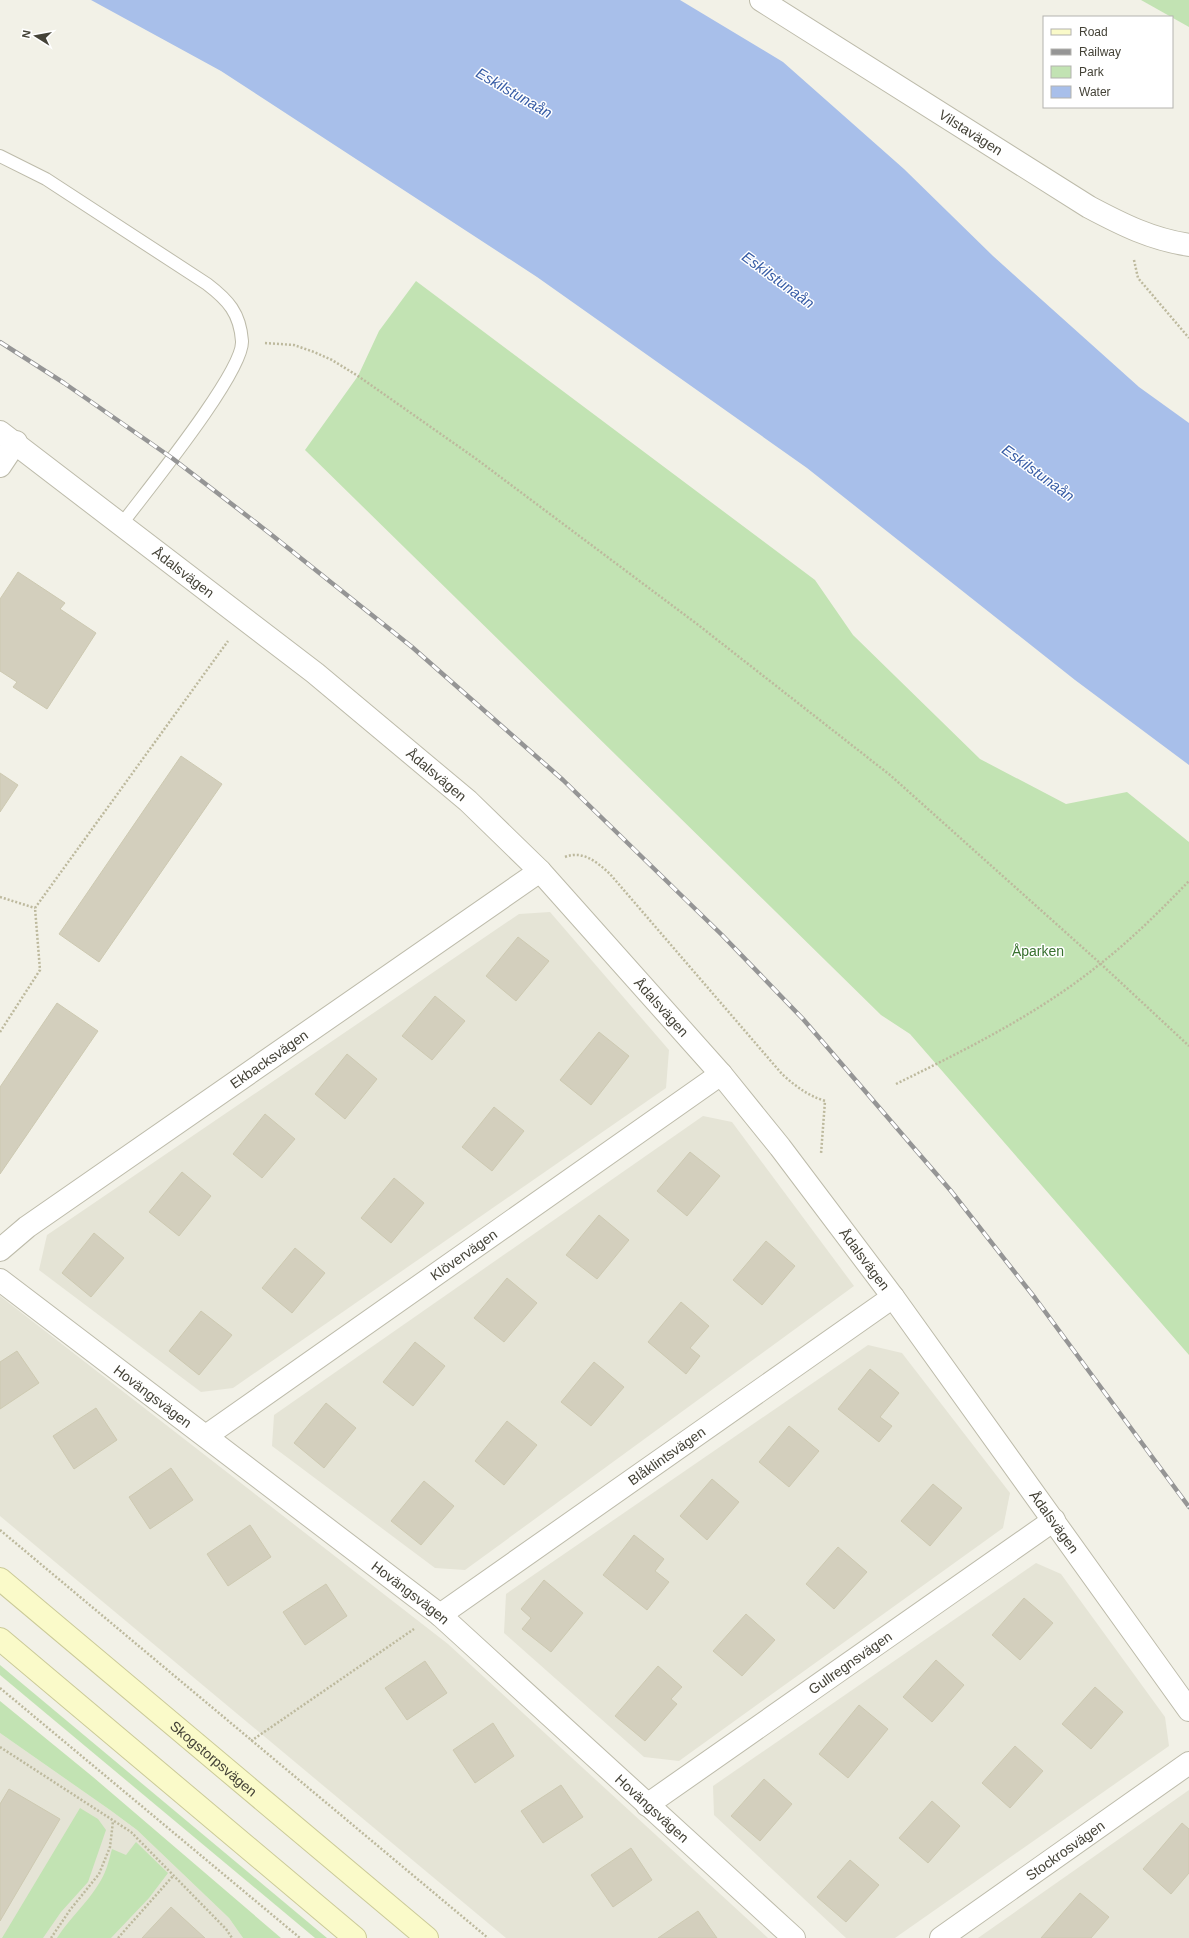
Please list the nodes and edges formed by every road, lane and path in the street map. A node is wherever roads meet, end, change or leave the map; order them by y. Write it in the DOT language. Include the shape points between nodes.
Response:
graph roads {
  1 [pos="761,0"];
  2 [pos="0,156"];
  3 [pos="1128,228"];
  4 [pos="1189,245"];
  5 [pos="1189,338"];
  6 [pos="242,342"];
  7 [pos="8,437"];
  8 [pos="0,466"];
  9 [pos="121,525"];
  10 [pos="243,619"];
  11 [pos="540,871"];
  12 [pos="1189,881"];
  13 [pos="0,897"];
  14 [pos="35,908"];
  15 [pos="1101,964"];
  16 [pos="0,1032"];
  17 [pos="1189,1046"];
  18 [pos="721,1074"];
  19 [pos="896,1084"];
  20 [pos="817,1196"];
  21 [pos="0,1250"];
  22 [pos="0,1280"];
  23 [pos="893,1297"];
  24 [pos="206,1436"];
  25 [pos="1054,1520"];
  26 [pos="0,1530"];
  27 [pos="0,1579"];
  28 [pos="440,1615"];
  29 [pos="0,1639"];
  30 [pos="0,1688"];
  31 [pos="1189,1710"];
  32 [pos="252,1741"];
  33 [pos="0,1748"];
  34 [pos="1189,1763"];
  35 [pos="647,1805"];
  36 [pos="113,1820"];
  37 [pos="174,1875"];
  38 [pos="51,1938"];
  39 [pos="118,1938"];
  40 [pos="232,1938"];
  41 [pos="300,1938"];
  42 [pos="355,1938"];
  43 [pos="428,1938"];
  44 [pos="488,1938"];
  45 [pos="794,1938"];
  46 [pos="941,1938"];
  1 -- 3 [label="street, Vilstavägen" via="1070,195"];
  2 -- 6 [label="lane" via="46,179 220,293 237,316"];
  3 -- 4 [label="street, Vilstavägen" via="1166,242"];
  3 -- 5 [label="path" via="1138,278"];
  6 -- 9 [label="lane" via="236,364 201,418"];
  6 -- 15 [label="path" via="294,346 332,360 476,458 697,624 890,775"];
  7 -- 8 [label="street"];
  7 -- 9 [label="street, Ådalsvägen"];
  9 -- 10 [label="street, Ådalsvägen"];
  10 -- 11 [label="street, Ådalsvägen" via="315,673 468,801"];
  10 -- 14 [label="path"];
  11 -- 18 [label="street, Ådalsvägen"];
  11 -- 20 [label="path" via="571,854 583,855 596,861 782,1074 797,1088 825,1101"];
  11 -- 21 [label="street, Ekbacksvägen" via="27,1228"];
  12 -- 15 [label="path"];
  13 -- 14 [label="path"];
  14 -- 16 [label="path" via="40,970"];
  15 -- 17 [label="path"];
  15 -- 19 [label="path" via="1020,1020 978,1044"];
  18 -- 20 [label="street, Ådalsvägen"];
  18 -- 24 [label="street, Klövervägen"];
  20 -- 23 [label="street, Ådalsvägen"];
  22 -- 24 [label="street, Hovängsvägen"];
  23 -- 25 [label="street, Ådalsvägen"];
  23 -- 28 [label="street, Blåklintsvägen"];
  24 -- 28 [label="street, Hovängsvägen"];
  25 -- 31 [label="street, Ådalsvägen"];
  25 -- 35 [label="street, Gullregnsvägen"];
  26 -- 32 [label="path"];
  27 -- 43 [label="main road, Skogstorpsvägen"];
  28 -- 32 [label="path" via="422,1624"];
  28 -- 35 [label="street, Hovängsvägen"];
  29 -- 42 [label="main road"];
  30 -- 41 [label="path"];
  32 -- 44 [label="path"];
  33 -- 36 [label="path"];
  34 -- 46 [label="street, Stockrosvägen"];
  35 -- 45 [label="street, Hovängsvägen"];
  36 -- 37 [label="path" via="131,1832"];
  36 -- 38 [label="path" via="110,1847 99,1874"];
  37 -- 39 [label="path"];
  37 -- 40 [label="path"];
}
